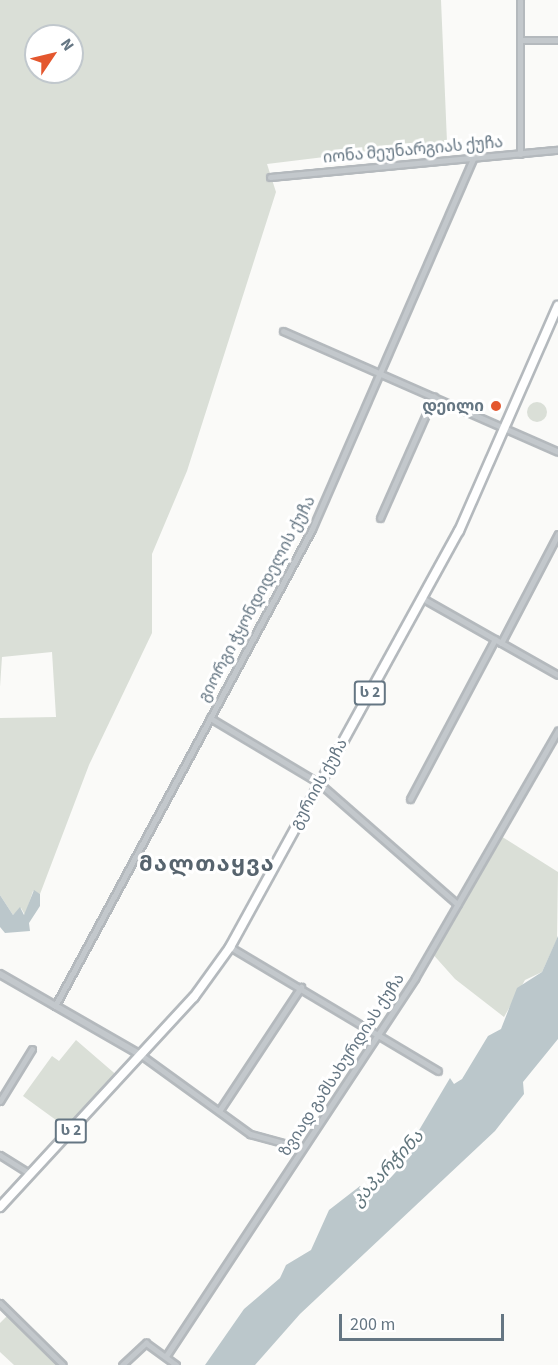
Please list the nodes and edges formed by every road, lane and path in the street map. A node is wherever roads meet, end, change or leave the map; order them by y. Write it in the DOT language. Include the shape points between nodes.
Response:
graph roads {
  1 [pos="520,0"];
  2 [pos="520,40"];
  3 [pos="558,40"];
  4 [pos="558,150"];
  5 [pos="520,154"];
  6 [pos="473,158"];
  7 [pos="270,177"];
  8 [pos="558,306"];
  9 [pos="283,331"];
  10 [pos="380,371"];
  11 [pos="434,396"];
  12 [pos="505,427"];
  13 [pos="558,452"];
  14 [pos="380,518"];
  15 [pos="558,534"];
  16 [pos="422,598"];
  17 [pos="495,639"];
  18 [pos="501,643"];
  19 [pos="558,675"];
  20 [pos="210,718"];
  21 [pos="558,730"];
  22 [pos="320,783"];
  23 [pos="410,799"];
  24 [pos="457,903"];
  25 [pos="230,947"];
  26 [pos="0,974"];
  27 [pos="302,987"];
  28 [pos="55,1006"];
  29 [pos="379,1033"];
  30 [pos="32,1050"];
  31 [pos="141,1055"];
  32 [pos="438,1071"];
  33 [pos="0,1101"];
  34 [pos="219,1111"];
  35 [pos="302,1148"];
  36 [pos="0,1155"];
  37 [pos="30,1174"];
  38 [pos="0,1207"];
  39 [pos="0,1303"];
  40 [pos="166,1356"];
  41 [pos="63,1365"];
  42 [pos="122,1365"];
  43 [pos="177,1365"];
  1 -- 2 [label="street"];
  2 -- 3 [label="street"];
  2 -- 5 [label="street"];
  4 -- 5 [label="street, იონა მეუნარგიას ქუჩა"];
  5 -- 6 [label="street, იონა მეუნარგიას ქუჩა"];
  6 -- 7 [label="street, იონა მეუნარგიას ქუჩა"];
  6 -- 10 [label="street, გიორგი ჭყონდიდელის ქუჩა"];
  8 -- 12 [label="highway, გურიის ქუჩა / ს 2"];
  9 -- 10 [label="street"];
  10 -- 11 [label="street"];
  10 -- 20 [label="street, გიორგი ჭყონდიდელის ქუჩა" via="312,529"];
  11 -- 12 [label="street"];
  11 -- 14 [label="street"];
  12 -- 13 [label="street"];
  12 -- 16 [label="highway, გურიის ქუჩა / ს 2" via="459,531"];
  15 -- 18 [label="street"];
  16 -- 17 [label="street"];
  16 -- 22 [label="highway, გურიის ქუჩა / ს 2"];
  17 -- 18 [label="street"];
  17 -- 23 [label="street"];
  18 -- 19 [label="street"];
  20 -- 22 [label="street"];
  20 -- 28 [label="street, გიორგი ჭყონდიდელის ქუჩა"];
  21 -- 24 [label="street, ზვიად გამსახურდიას ქუჩა"];
  22 -- 24 [label="street"];
  22 -- 25 [label="highway, გურიის ქუჩა / ს 2"];
  24 -- 29 [label="street, ზვიად გამსახურდიას ქუჩა"];
  25 -- 27 [label="street"];
  25 -- 31 [label="highway, გურიის ქუჩა / ს 2"];
  26 -- 28 [label="street"];
  27 -- 29 [label="street"];
  27 -- 34 [label="street"];
  28 -- 31 [label="street"];
  29 -- 32 [label="street"];
  29 -- 35 [label="street, ზვიად გამსახურდიას ქუჩა"];
  30 -- 33 [label="street"];
  31 -- 34 [label="street"];
  31 -- 37 [label="highway, გურიის ქუჩა / ს 2"];
  34 -- 35 [label="street" via="269,1143"];
  35 -- 40 [label="street, ზვიად გამსახურდიას ქუჩა"];
  36 -- 37 [label="street"];
  37 -- 38 [label="highway, გურიის ქუჩა / ს 2"];
  39 -- 41 [label="street"];
  40 -- 42 [label="street" via="146,1343"];
  40 -- 43 [label="street"];
}
